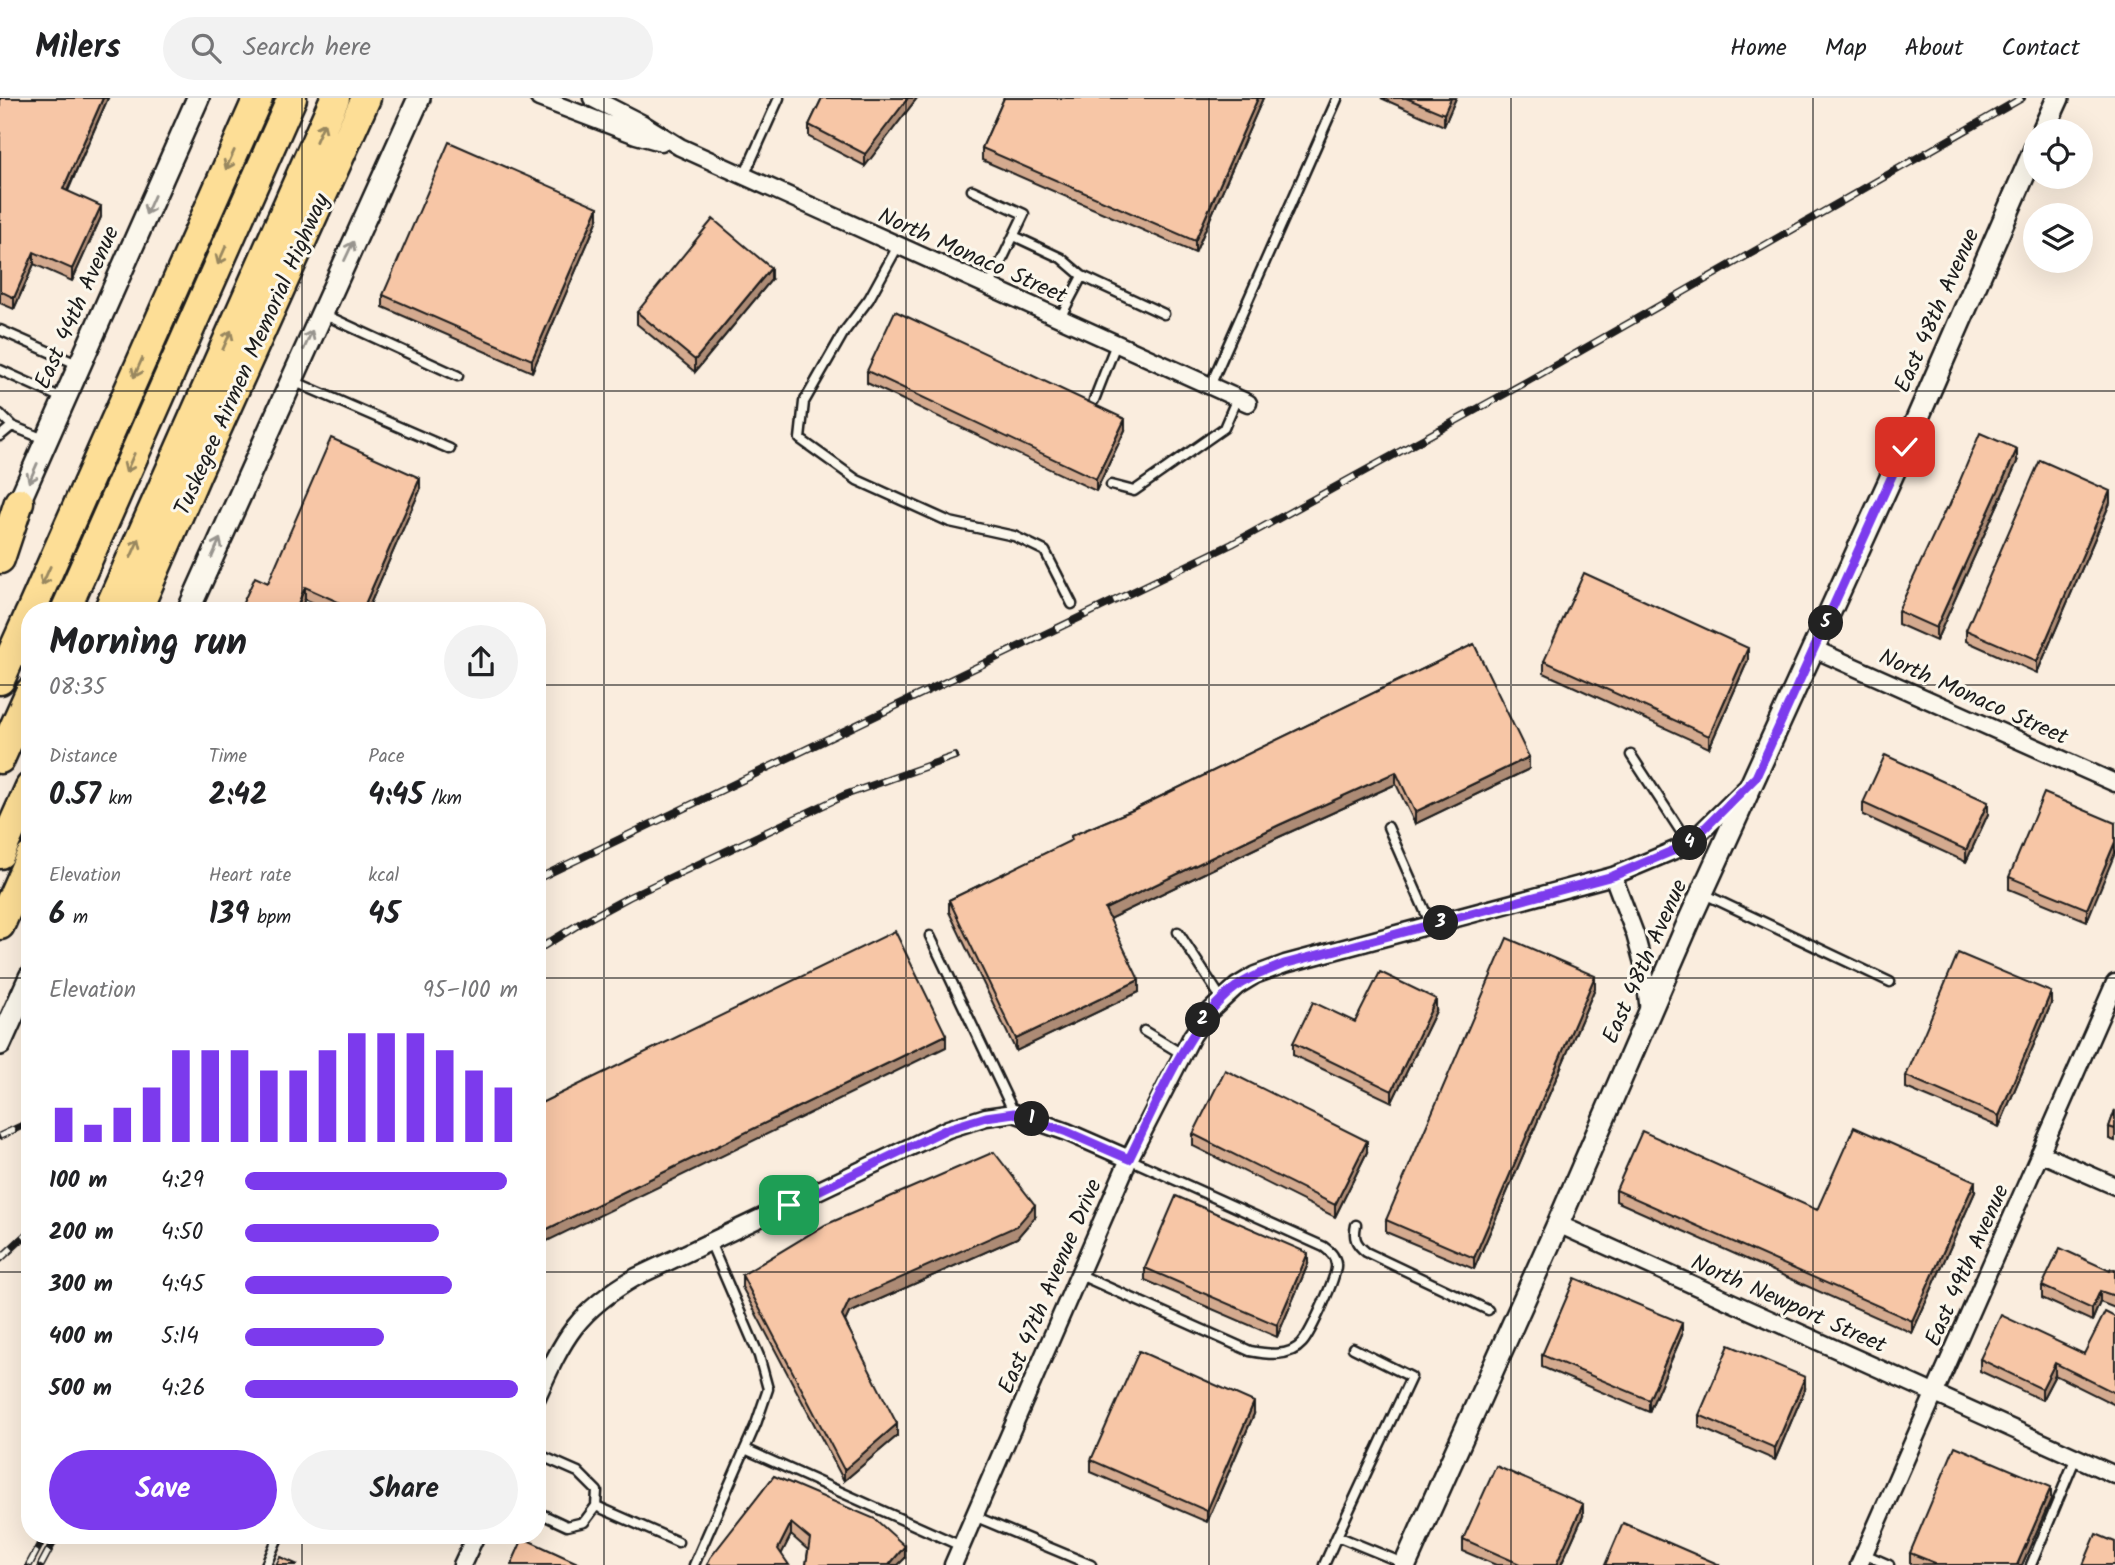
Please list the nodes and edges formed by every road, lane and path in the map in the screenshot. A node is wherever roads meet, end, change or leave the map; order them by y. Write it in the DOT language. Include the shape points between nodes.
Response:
graph roads {
  1 [pos="198,98"];
  2 [pos="258,98"];
  3 [pos="292,98"];
  4 [pos="335,98"];
  5 [pos="366,98"];
  6 [pos="419,98"];
  7 [pos="539,98"];
  8 [pos="592,98"];
  9 [pos="779,98"];
  10 [pos="2058,98"];
  11 [pos="1337,99"];
  12 [pos="2048,119"];
  13 [pos="680,147"];
  14 [pos="744,176"];
  15 [pos="2023,176"];
  16 [pos="972,190"];
  17 [pos="1014,236"];
  18 [pos="898,246"];
  19 [pos="1082,276"];
  20 [pos="989,287"];
  21 [pos="320,313"];
  22 [pos="1164,314"];
  23 [pos="1060,318"];
  24 [pos="0,330"];
  25 [pos="1116,344"];
  26 [pos="79,365"];
  27 [pos="0,370"];
  28 [pos="458,376"];
  29 [pos="290,380"];
  30 [pos="1210,386"];
  31 [pos="65,399"];
  32 [pos="1094,400"];
  33 [pos="1243,400"];
  34 [pos="0,414"];
  35 [pos="12,426"];
  36 [pos="0,436"];
  37 [pos="47,441"];
  38 [pos="450,449"];
  39 [pos="1111,485"];
  40 [pos="19,502"];
  41 [pos="0,536"];
  42 [pos="0,559"];
  43 [pos="34,602"];
  44 [pos="69,602"];
  45 [pos="112,602"];
  46 [pos="141,602"];
  47 [pos="192,602"];
  48 [pos="1072,604"];
  49 [pos="21,632"];
  50 [pos="1814,649"];
  51 [pos="0,680"];
  52 [pos="21,712"];
  53 [pos="1631,755"];
  54 [pos="0,760"];
  55 [pos="1756,777"];
  56 [pos="2115,783"];
  57 [pos="21,807"];
  58 [pos="1388,827"];
  59 [pos="1689,844"];
  60 [pos="0,854"];
  61 [pos="1613,876"];
  62 [pos="21,877"];
  63 [pos="1702,893"];
  64 [pos="0,925"];
  65 [pos="1431,925"];
  66 [pos="1178,933"];
  67 [pos="930,936"];
  68 [pos="1890,982"];
  69 [pos="2115,983"];
  70 [pos="21,997"];
  71 [pos="1221,998"];
  72 [pos="1649,1013"];
  73 [pos="1144,1031"];
  74 [pos="0,1045"];
  75 [pos="1182,1054"];
  76 [pos="1014,1113"];
  77 [pos="2040,1153"];
  78 [pos="1129,1159"];
  79 [pos="2115,1186"];
  80 [pos="1558,1224"];
  81 [pos="1356,1225"];
  82 [pos="710,1242"];
  83 [pos="1078,1274"];
  84 [pos="1488,1310"];
  85 [pos="1353,1348"];
  86 [pos="546,1377"];
  87 [pos="1934,1393"];
  88 [pos="746,1449"];
  89 [pos="2076,1457"];
  90 [pos="546,1458"];
  91 [pos="2115,1475"];
  92 [pos="596,1506"];
  93 [pos="546,1516"];
  94 [pos="974,1516"];
  95 [pos="1337,1536"];
  96 [pos="678,1542"];
  97 [pos="275,1544"];
  98 [pos="472,1544"];
  99 [pos="961,1546"];
  100 [pos="1861,1559"];
  101 [pos="266,1565"];
  102 [pos="462,1565"];
  103 [pos="694,1565"];
  104 [pos="953,1565"];
  105 [pos="1091,1565"];
  106 [pos="1324,1565"];
  107 [pos="1405,1565"];
  108 [pos="1889,1565"];
  109 [pos="2031,1565"];
  1 -- 26 [label="street, East 44th Avenue, one-way"];
  2 -- 43 [label="highway, one-way"];
  3 -- 44 [label="highway, one-way"];
  45 -- 4 [label="highway, one-way"];
  5 -- 46 [label="highway, Tuskegee Airmen Memorial Highway"];
  21 -- 6 [label="street, one-way"];
  7 -- 13 [label="street, North Monaco Street"];
  8 -- 13 [label="street, North Monaco Street"];
  9 -- 14 [label="lane"];
  10 -- 12 [label="street"];
  11 -- 30 [label="lane"];
  13 -- 14 [label="street, North Monaco Street"];
  14 -- 18 [label="street, North Monaco Street"];
  15 -- 50 [label="street, East 48th Avenue"];
  16 -- 17 [label="lane" via="1024,214"];
  17 -- 19 [label="lane" via="1061,258"];
  17 -- 20 [label="lane"];
  18 -- 20 [label="street, North Monaco Street"];
  18 -- 48 [label="lane" via="804,402 800,439 880,491 950,522 1014,536 1045,551"];
  19 -- 22 [label="lane"];
  19 -- 23 [label="lane"];
  20 -- 23 [label="street, North Monaco Street"];
  21 -- 28 [label="lane"];
  29 -- 21 [label="street, one-way"];
  23 -- 25 [label="street, North Monaco Street"];
  24 -- 26 [label="lane"];
  25 -- 30 [label="street, North Monaco Street"];
  25 -- 32 [label="lane"];
  26 -- 31 [label="street, East 44th Avenue"];
  27 -- 31 [label="lane"];
  29 -- 38 [label="lane"];
  47 -- 29 [label="street, one-way"];
  30 -- 33 [label="street, North Monaco Street"];
  31 -- 37 [label="street, East 44th Avenue"];
  33 -- 39 [label="lane" via="1224,428 1134,491"];
  34 -- 35 [label="lane"];
  35 -- 36 [label="lane"];
  35 -- 37 [label="lane"];
  37 -- 40 [label="street, East 44th Avenue, one-way"];
  40 -- 41 [label="street, East 44th Avenue"];
  40 -- 42 [label="highway"];
  49 -- 51 [label="highway"];
  50 -- 55 [label="street, East 48th Avenue"];
  50 -- 56 [label="street, North Monaco Street"];
  52 -- 54 [label="highway"];
  53 -- 59 [label="lane"];
  55 -- 59 [label="street, East 47th Avenue Drive"];
  55 -- 63 [label="street, East 48th Avenue"];
  57 -- 60 [label="highway"];
  58 -- 65 [label="lane"];
  59 -- 61 [label="street, East 47th Avenue Drive"];
  61 -- 65 [label="street, East 47th Avenue Drive"];
  61 -- 72 [label="street" via="1636,934"];
  62 -- 64 [label="highway"];
  63 -- 68 [label="lane"];
  63 -- 72 [label="street, East 48th Avenue"];
  65 -- 71 [label="street, East 47th Avenue Drive" via="1284,964 1255,975"];
  66 -- 71 [label="lane"];
  67 -- 76 [label="lane"];
  69 -- 77 [label="street, East 49th Avenue"];
  70 -- 74 [label="street"];
  71 -- 75 [label="street, East 47th Avenue Drive"];
  72 -- 80 [label="street, East 48th Avenue"];
  73 -- 75 [label="lane"];
  75 -- 78 [label="street, East 47th Avenue Drive"];
  76 -- 78 [label="street"];
  76 -- 82 [label="street" via="947,1129"];
  77 -- 79 [label="street"];
  77 -- 87 [label="street, East 49th Avenue"];
  78 -- 83 [label="street, East 47th Avenue Drive"];
  78 -- 83 [label="lane" via="1324,1247 1334,1256 1335,1279 1302,1344 1272,1355 1250,1351"];
  80 -- 87 [label="street, North Newport Street"];
  80 -- 107 [label="street, East 48th Avenue"];
  81 -- 84 [label="lane" via="1357,1245 1366,1252"];
  82 -- 86 [label="street" via="636,1277 598,1301 579,1320"];
  82 -- 88 [label="lane" via="751,1336 768,1389"];
  83 -- 94 [label="street, East 47th Avenue Drive"];
  85 -- 95 [label="lane" via="1411,1377"];
  87 -- 89 [label="street, North Newport Street"];
  87 -- 100 [label="street, East 49th Avenue"];
  88 -- 99 [label="lane"];
  88 -- 103 [label="lane"];
  89 -- 91 [label="street, North Newport Street"];
  89 -- 109 [label="lane"];
  90 -- 92 [label="lane" via="589,1480 597,1491"];
  92 -- 93 [label="lane" via="584,1522 567,1526"];
  92 -- 96 [label="lane"];
  94 -- 99 [label="street, East 47th Avenue Drive"];
  94 -- 105 [label="lane"];
  95 -- 106 [label="lane"];
  95 -- 107 [label="lane"];
  97 -- 101 [label="lane"];
  98 -- 102 [label="street"];
  99 -- 104 [label="street, East 47th Avenue Drive"];
  100 -- 108 [label="lane"];
}
